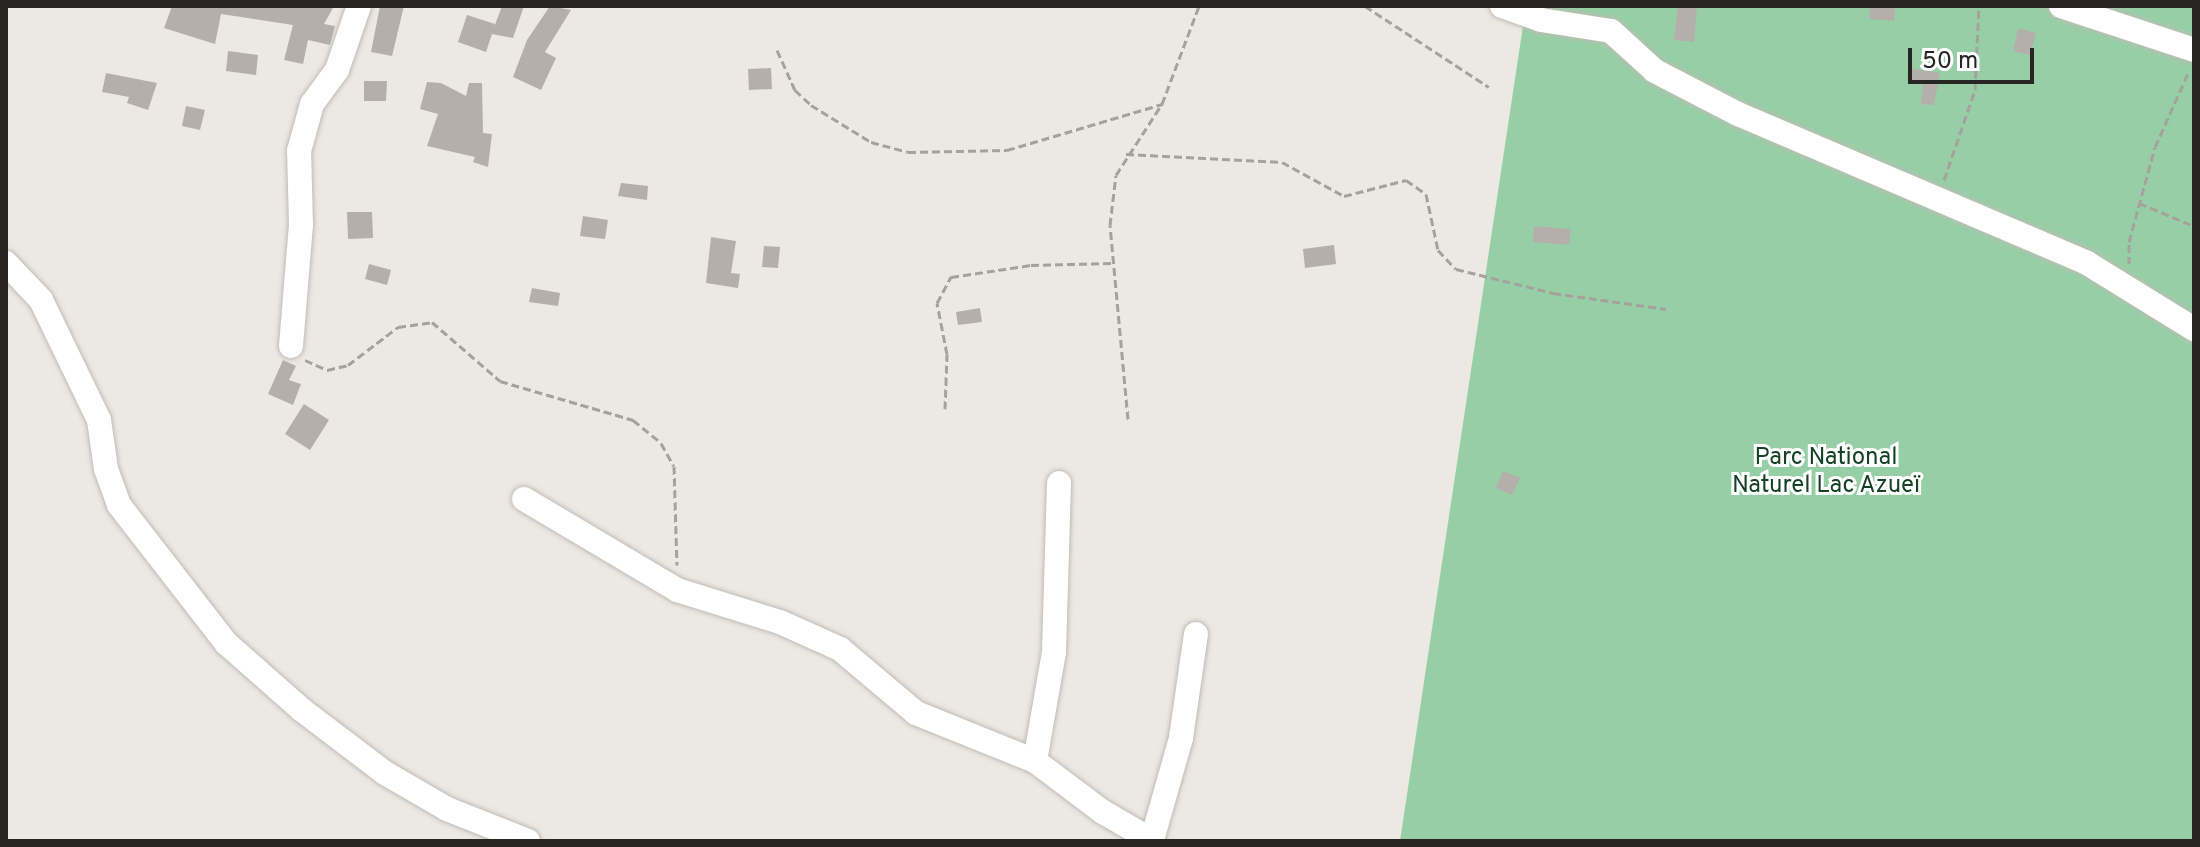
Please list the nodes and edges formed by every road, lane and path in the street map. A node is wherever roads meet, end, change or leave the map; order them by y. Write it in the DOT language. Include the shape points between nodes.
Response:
graph roads {
  1 [pos="359,6"];
  2 [pos="1199,6"];
  3 [pos="1365,6"];
  4 [pos="1502,6"];
  5 [pos="1979,6"];
  6 [pos="2061,6"];
  7 [pos="777,50"];
  8 [pos="2194,50"];
  9 [pos="2194,65"];
  10 [pos="1489,87"];
  11 [pos="1162,104"];
  12 [pos="1126,154"];
  13 [pos="1934,195"];
  14 [pos="2139,203"];
  15 [pos="2194,226"];
  16 [pos="6,263"];
  17 [pos="1112,263"];
  18 [pos="2128,290"];
  19 [pos="1666,309"];
  20 [pos="2194,329"];
  21 [pos="291,346"];
  22 [pos="945,409"];
  23 [pos="1128,419"];
  24 [pos="1059,483"];
  25 [pos="524,499"];
  26 [pos="677,590"];
  27 [pos="1196,634"];
  28 [pos="1035,761"];
  29 [pos="528,841"];
  30 [pos="1153,841"];
  1 -- 21 [label="street" via="337,70 312,104 299,151 301,225"];
  2 -- 11 [label="path"];
  3 -- 10 [label="path"];
  4 -- 13 [label="street" via="1541,20 1611,31 1655,71 1738,114"];
  5 -- 13 [label="path" via="1975,90 1952,169"];
  6 -- 8 [label="street"];
  7 -- 11 [label="path" via="795,90 811,105 871,142 908,152 1007,150"];
  9 -- 14 [label="path" via="2164,123"];
  11 -- 12 [label="path"];
  12 -- 17 [label="path" via="1116,175"];
  12 -- 19 [label="path" via="1282,162 1344,196 1406,180 1426,194 1438,250 1456,269 1553,293"];
  13 -- 18 [label="street" via="1989,224 2087,263"];
  14 -- 15 [label="path"];
  14 -- 18 [label="path" via="2129,242"];
  16 -- 29 [label="street" via="41,300 99,420 106,469 119,505 226,643 385,773 447,809"];
  17 -- 22 [label="path" via="1031,265 951,277 937,303 947,354"];
  17 -- 23 [label="path"];
  18 -- 20 [label="street"];
  21 -- 26 [label="path" via="311,366 327,370 348,365 398,327 432,322 500,381 633,420 661,443 674,466 679,495"];
  24 -- 28 [label="street" via="1054,652"];
  25 -- 26 [label="street"];
  26 -- 28 [label="street" via="816,636 840,649 916,713"];
  27 -- 30 [label="street" via="1181,738"];
  28 -- 30 [label="street" via="1103,812"];
}
